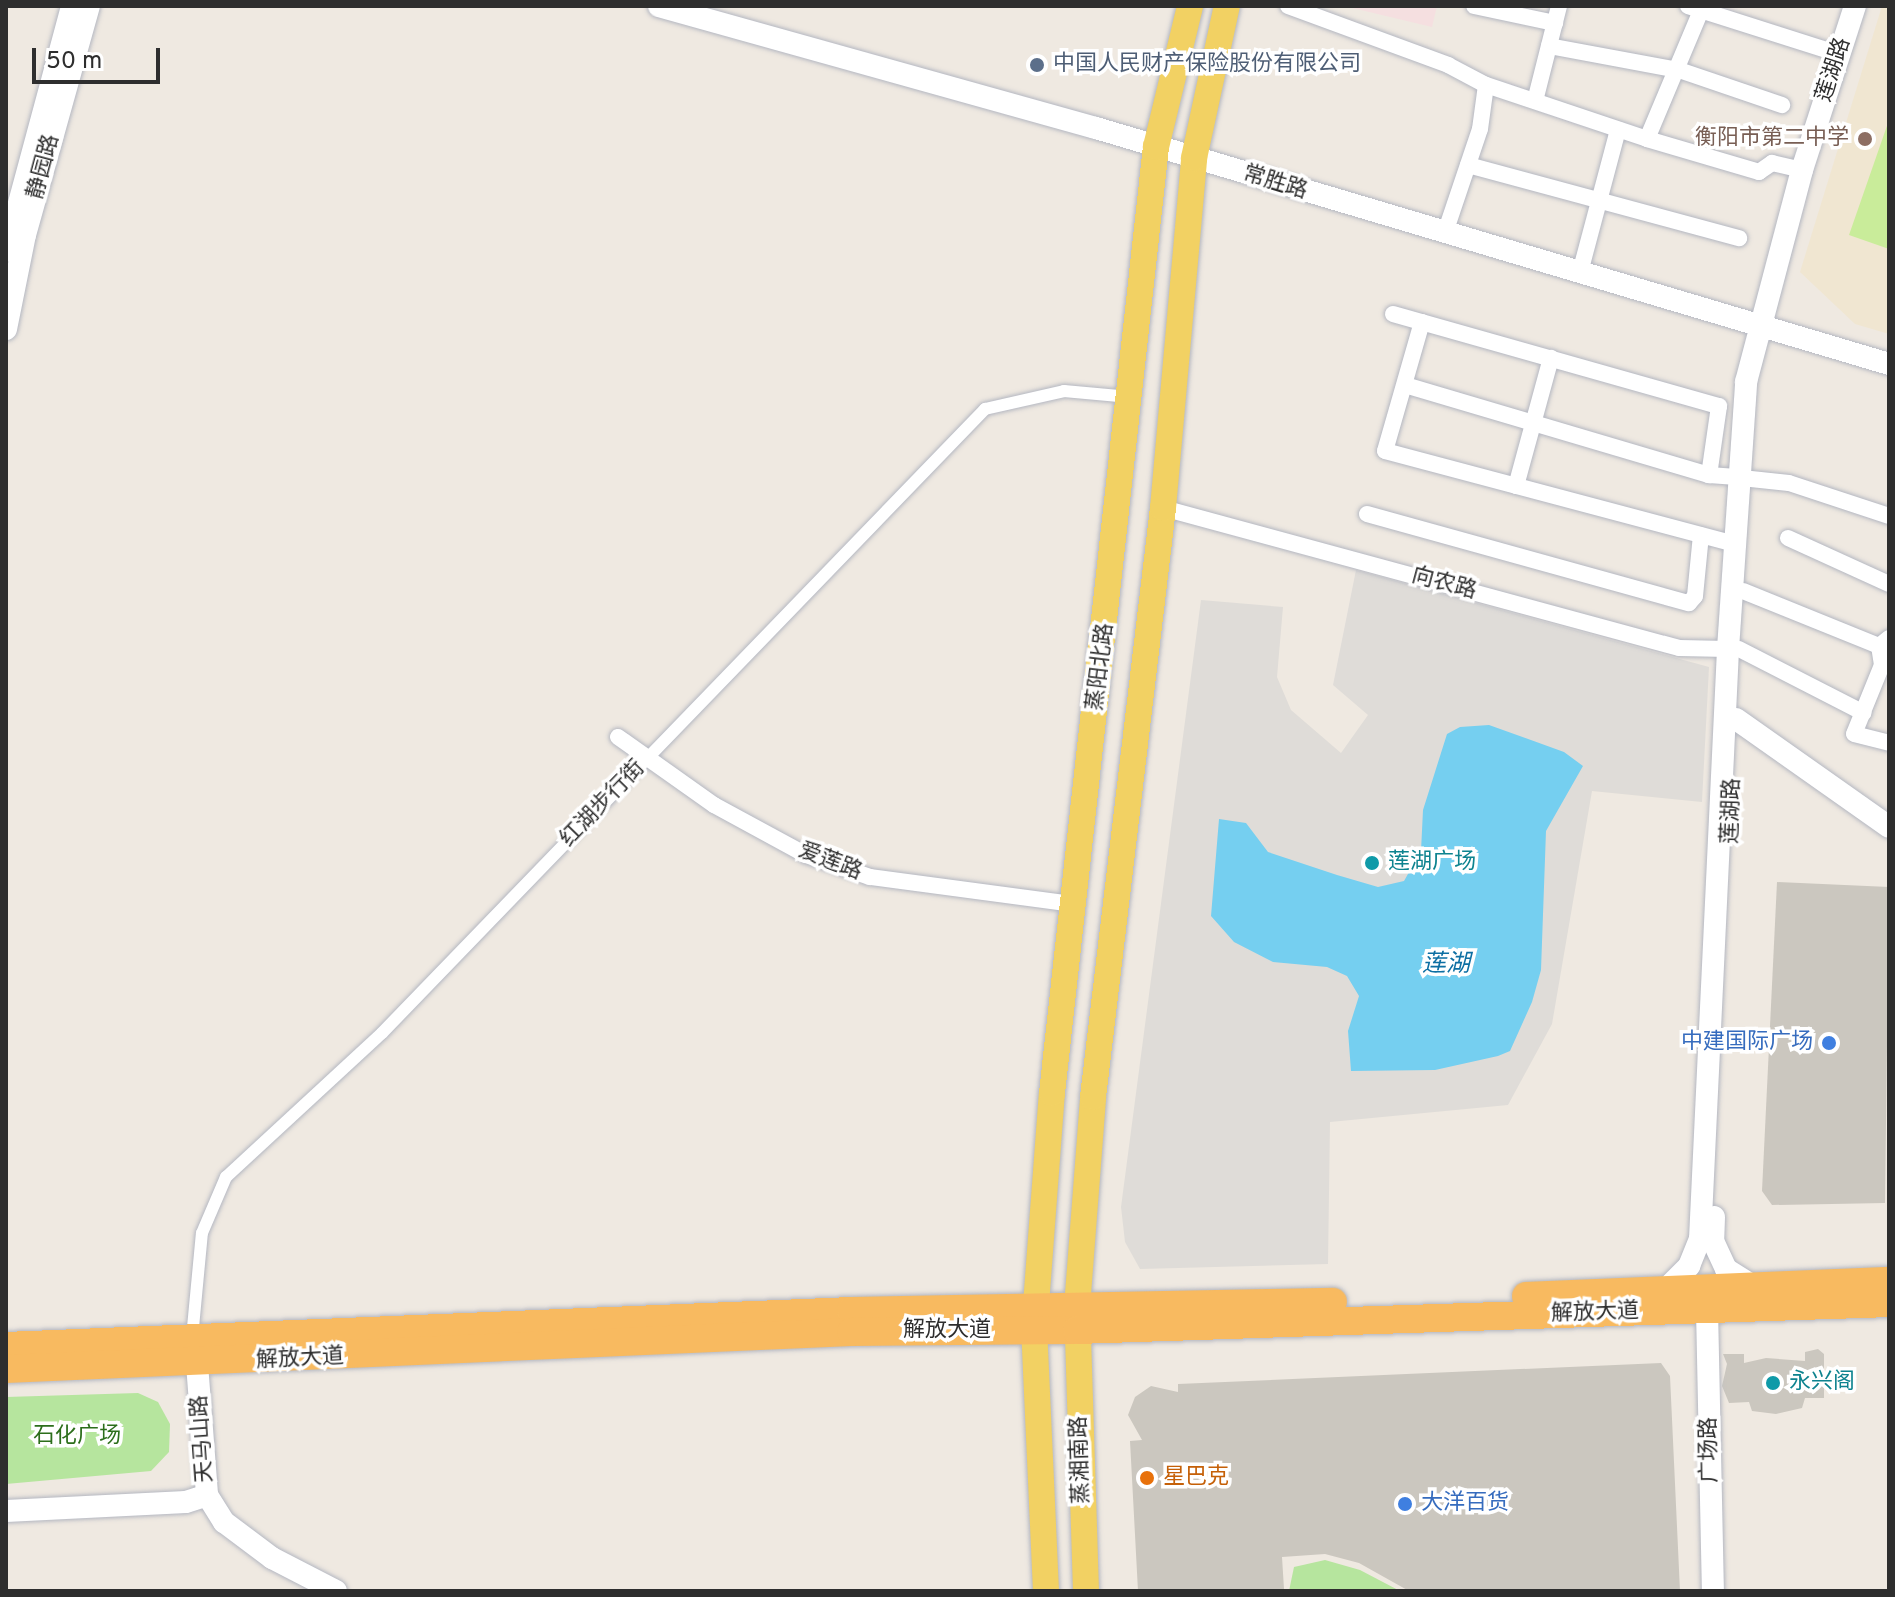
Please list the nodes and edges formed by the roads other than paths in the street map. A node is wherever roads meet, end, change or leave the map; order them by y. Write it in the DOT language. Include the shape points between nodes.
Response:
graph roads {
  1 [pos="72,6"];
  2 [pos="89,6"];
  3 [pos="659,6"];
  4 [pos="706,6"];
  5 [pos="1190,6"];
  6 [pos="1227,6"];
  7 [pos="1288,6"];
  8 [pos="1474,6"];
  9 [pos="1559,6"];
  10 [pos="1855,6"];
  11 [pos="1698,7"];
  12 [pos="1555,23"];
  13 [pos="1549,46"];
  14 [pos="1839,54"];
  15 [pos="1679,70"];
  16 [pos="1486,85"];
  17 [pos="1535,101"];
  18 [pos="1782,105"];
  19 [pos="1618,130"];
  20 [pos="1647,139"];
  21 [pos="1158,141"];
  22 [pos="1195,152"];
  23 [pos="1468,165"];
  24 [pos="1802,170"];
  25 [pos="1599,201"];
  26 [pos="1448,224"];
  27 [pos="1739,238"];
  28 [pos="6,251"];
  29 [pos="1582,265"];
  30 [pos="1393,314"];
  31 [pos="1422,322"];
  32 [pos="1763,326"];
  33 [pos="6,329"];
  34 [pos="1889,354"];
  35 [pos="1551,358"];
  36 [pos="1889,364"];
  37 [pos="1405,385"];
  38 [pos="1133,397"];
  39 [pos="1533,423"];
  40 [pos="1709,475"];
  41 [pos="1745,478"];
  42 [pos="1516,486"];
  43 [pos="1163,508"];
  44 [pos="1367,514"];
  45 [pos="1889,516"];
  46 [pos="1701,535"];
  47 [pos="1788,538"];
  48 [pos="1735,544"];
  49 [pos="1889,584"];
  50 [pos="1743,591"];
  51 [pos="1884,642"];
  52 [pos="1733,649"];
  53 [pos="1884,673"];
  54 [pos="1864,713"];
  55 [pos="1736,719"];
  56 [pos="618,737"];
  57 [pos="1889,743"];
  58 [pos="648,758"];
  59 [pos="1889,827"];
  60 [pos="1073,904"];
  61 [pos="1889,1281"];
  62 [pos="1753,1286"];
  63 [pos="1666,1289"];
  64 [pos="1889,1303"];
  65 [pos="1707,1309"];
  66 [pos="1077,1318"];
  67 [pos="1035,1319"];
  68 [pos="6,1346"];
  69 [pos="195,1353"];
  70 [pos="6,1369"];
  71 [pos="197,1499"];
  72 [pos="6,1502"];
  73 [pos="6,1511"];
  74 [pos="315,1591"];
  75 [pos="336,1591"];
  76 [pos="1046,1591"];
  77 [pos="1086,1591"];
  78 [pos="1713,1591"];
  1 -- 28 [label="street, 静园路"];
  2 -- 33 [label="street, 静园路" via="25,235"];
  3 -- 21 [label="street, 常胜路"];
  4 -- 21 [label="street, 常胜路"];
  5 -- 21 [label="main road, 蒸阳北路"];
  6 -- 22 [label="main road, 蒸阳北路"];
  7 -- 16 [label="street" via="1448,65"];
  8 -- 12 [label="street"];
  9 -- 12 [label="street"];
  10 -- 14 [label="street, 莲湖路"];
  11 -- 14 [label="street"];
  11 -- 15 [label="street"];
  12 -- 13 [label="street"];
  13 -- 15 [label="street"];
  13 -- 17 [label="street"];
  14 -- 24 [label="street, 莲湖路"];
  15 -- 18 [label="street"];
  15 -- 20 [label="street"];
  16 -- 17 [label="street"];
  16 -- 23 [label="street"];
  17 -- 19 [label="street"];
  19 -- 20 [label="street"];
  19 -- 25 [label="street"];
  20 -- 24 [label="street" via="1759,172 1772,163"];
  21 -- 22 [label="street, 常胜路"];
  21 -- 38 [label="main road, 蒸阳北路"];
  22 -- 26 [label="street, 常胜路"];
  22 -- 32 [label="street, 常胜路"];
  22 -- 43 [label="main road, 蒸阳北路"];
  23 -- 25 [label="street"];
  23 -- 26 [label="street"];
  24 -- 32 [label="street, 莲湖路"];
  25 -- 27 [label="street"];
  25 -- 29 [label="street"];
  26 -- 29 [label="street, 常胜路"];
  29 -- 32 [label="street, 常胜路"];
  30 -- 31 [label="street"];
  31 -- 35 [label="street"];
  31 -- 37 [label="street"];
  32 -- 34 [label="street, 常胜路"];
  32 -- 36 [label="street, 常胜路"];
  32 -- 41 [label="street, 莲湖路" via="1746,382"];
  35 -- 39 [label="street"];
  35 -- 40 [label="street" via="1719,406"];
  37 -- 39 [label="street"];
  37 -- 42 [label="street" via="1385,451"];
  38 -- 58 [label="street, 红湖步行街" via="1064,391 985,409"];
  38 -- 60 [label="main road, 蒸阳北路"];
  39 -- 40 [label="street"];
  39 -- 42 [label="street"];
  40 -- 41 [label="street"];
  41 -- 45 [label="street" via="1789,483"];
  41 -- 48 [label="street, 莲湖路"];
  41 -- 50 [label="street, 莲湖路"];
  42 -- 46 [label="street"];
  43 -- 52 [label="street, 向农路" via="1679,648"];
  43 -- 66 [label="main road, 蒸阳北路" via="1093,1097"];
  44 -- 46 [label="street" via="1689,603 1695,596"];
  46 -- 48 [label="street"];
  47 -- 49 [label="street"];
  48 -- 52 [label="street, 莲湖路"];
  50 -- 51 [label="street"];
  50 -- 52 [label="street, 莲湖路"];
  51 -- 53 [label="street"];
  52 -- 54 [label="street"];
  52 -- 55 [label="street, 莲湖路"];
  52 -- 63 [label="street, 莲湖路" via="1700,1239 1689,1266"];
  53 -- 54 [label="street"];
  54 -- 57 [label="street" via="1854,734"];
  55 -- 59 [label="street"];
  55 -- 62 [label="street, 莲湖路" via="1713,1241 1726,1269"];
  56 -- 58 [label="street, 爱莲路"];
  58 -- 60 [label="street, 爱莲路" via="714,805 806,855 870,877"];
  58 -- 69 [label="street, 红湖步行街" via="382,1033 226,1177 202,1233"];
  60 -- 67 [label="main road, 蒸阳北路"];
  61 -- 62 [label="highway, 解放大道"];
  62 -- 63 [label="highway, 解放大道"];
  63 -- 66 [label="highway, 解放大道"];
  64 -- 65 [label="highway, 解放大道"];
  65 -- 66 [label="highway, 解放大道"];
  65 -- 78 [label="street, 广场路"];
  66 -- 67 [label="highway, 解放大道"];
  66 -- 77 [label="main road, 蒸湘南路"];
  67 -- 69 [label="highway, 解放大道" via="836,1312"];
  67 -- 76 [label="main road, 蒸湘南路"];
  68 -- 69 [label="highway, 解放大道"];
  69 -- 70 [label="highway, 解放大道"];
  69 -- 71 [label="street, 天马山路"];
  71 -- 72 [label="street" via="179,1491"];
  71 -- 73 [label="street"];
  71 -- 74 [label="street, 天马山路" via="266,1566"];
  71 -- 75 [label="street, 天马山路" via="272,1558"];
}
